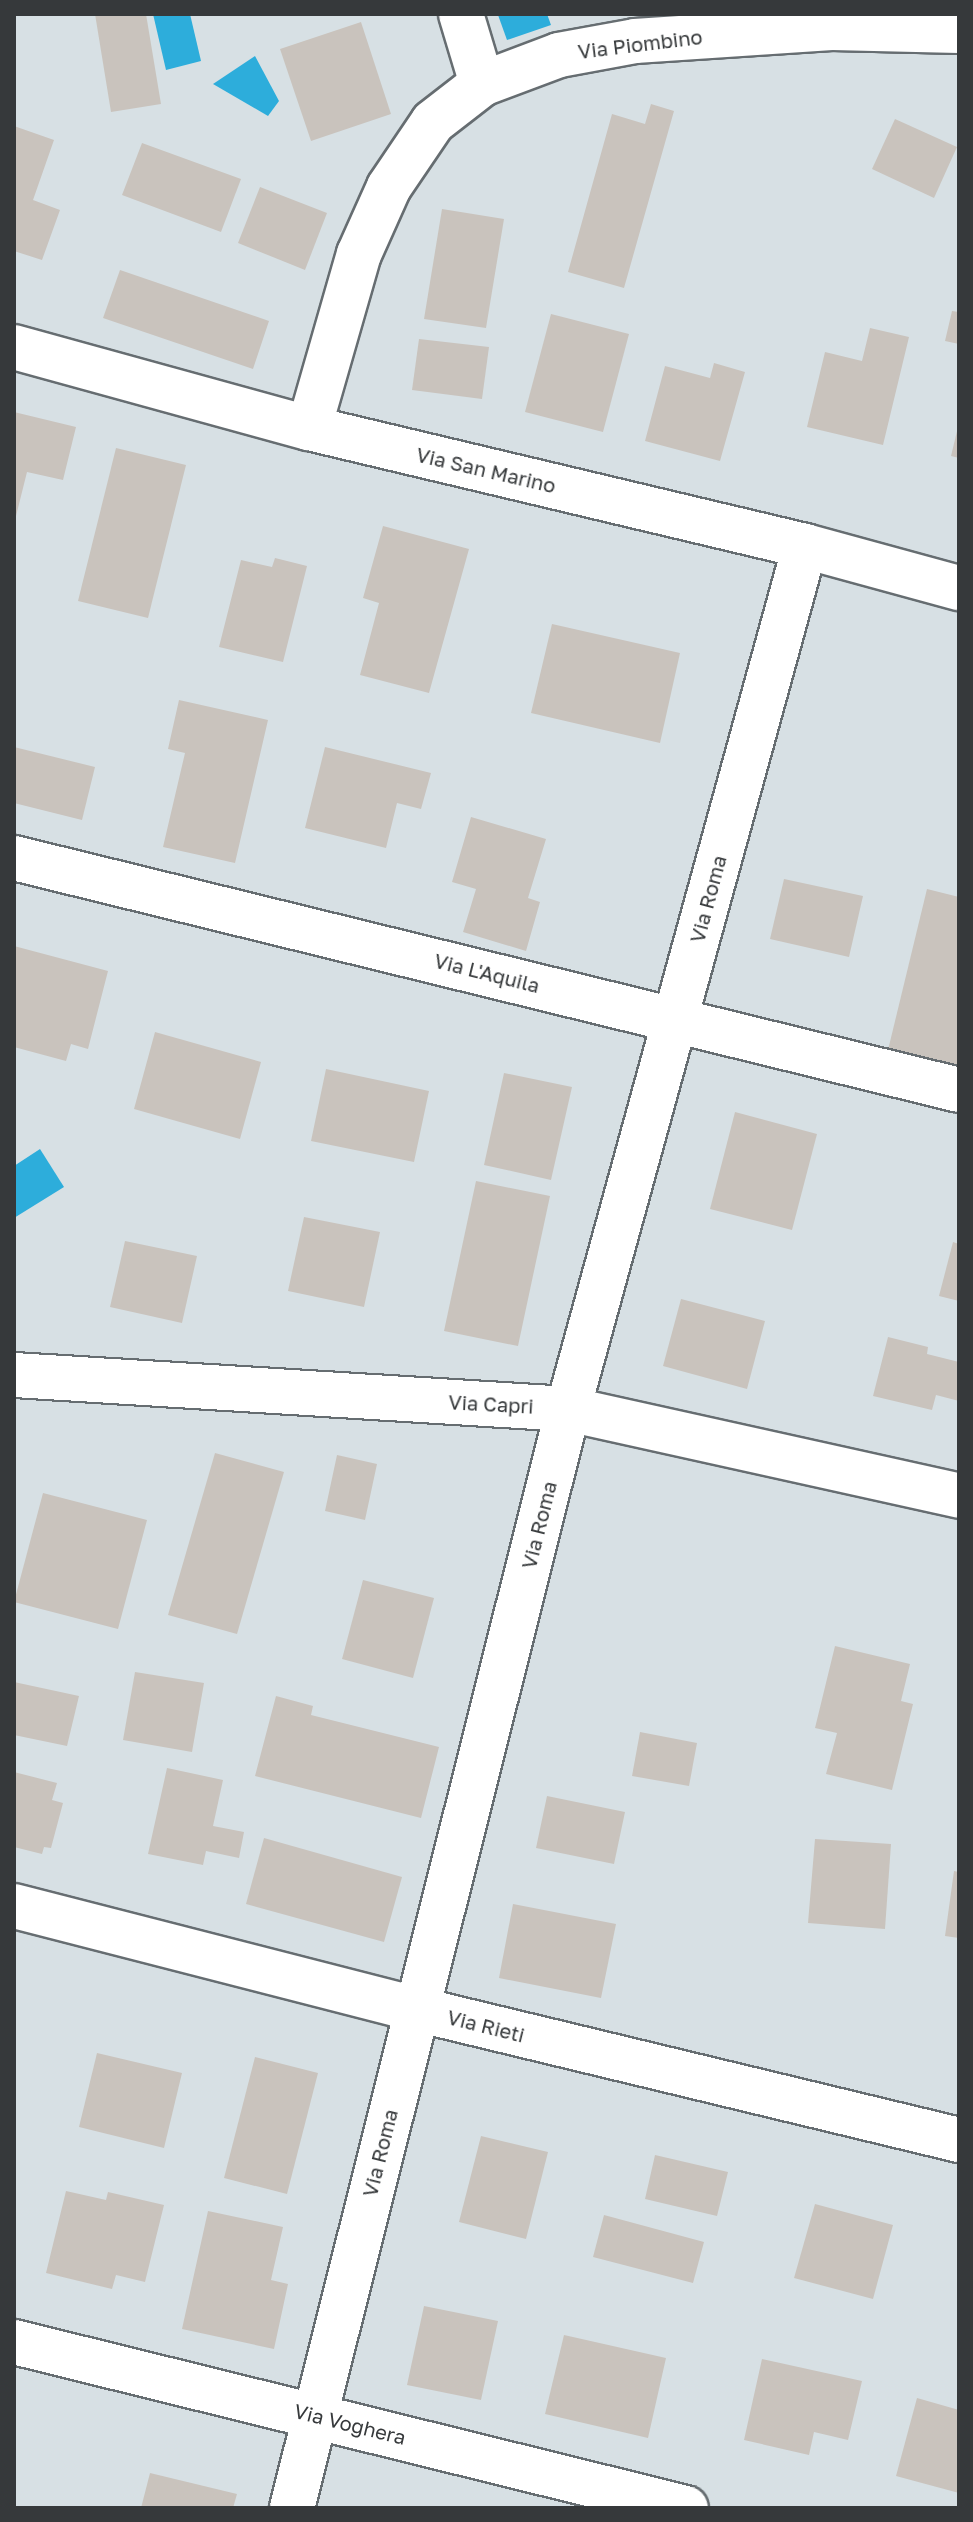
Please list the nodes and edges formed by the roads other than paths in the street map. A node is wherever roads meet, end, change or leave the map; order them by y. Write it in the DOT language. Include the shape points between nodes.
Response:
graph roads {
  1 [pos="461,14"];
  2 [pos="959,31"];
  3 [pos="482,84"];
  4 [pos="14,347"];
  5 [pos="309,428"];
  6 [pos="805,546"];
  7 [pos="959,588"];
  8 [pos="14,858"];
  9 [pos="675,1019"];
  10 [pos="959,1090"];
  11 [pos="14,1375"];
  12 [pos="568,1409"];
  13 [pos="959,1496"];
  14 [pos="14,1906"];
  15 [pos="416,2009"];
  16 [pos="959,2140"];
  17 [pos="14,2342"];
  18 [pos="315,2415"];
  19 [pos="292,2508"];
  20 [pos="686,2508"];
  1 -- 3 [label="street"];
  2 -- 3 [label="street, Via Piombino" via="832,28 635,41 559,55"];
  3 -- 5 [label="street, Via Piombino" via="433,122 389,187 359,254"];
  4 -- 5 [label="street, Via San Marino"];
  5 -- 6 [label="street, Via San Marino"];
  6 -- 7 [label="street, Via San Marino"];
  6 -- 9 [label="street, Via Roma"];
  8 -- 9 [label="street, Via L'Aquila"];
  9 -- 10 [label="street, Via L'Aquila"];
  9 -- 12 [label="street, Via Roma"];
  11 -- 12 [label="street, Via Capri"];
  12 -- 13 [label="street, Via Capri"];
  12 -- 15 [label="street, Via Roma"];
  14 -- 15 [label="street, Via Rieti"];
  15 -- 16 [label="street, Via Rieti"];
  15 -- 18 [label="street, Via Roma"];
  17 -- 18 [label="street, Via Voghera"];
  18 -- 19 [label="street, Via Roma"];
  18 -- 20 [label="street, Via Voghera"];
}
